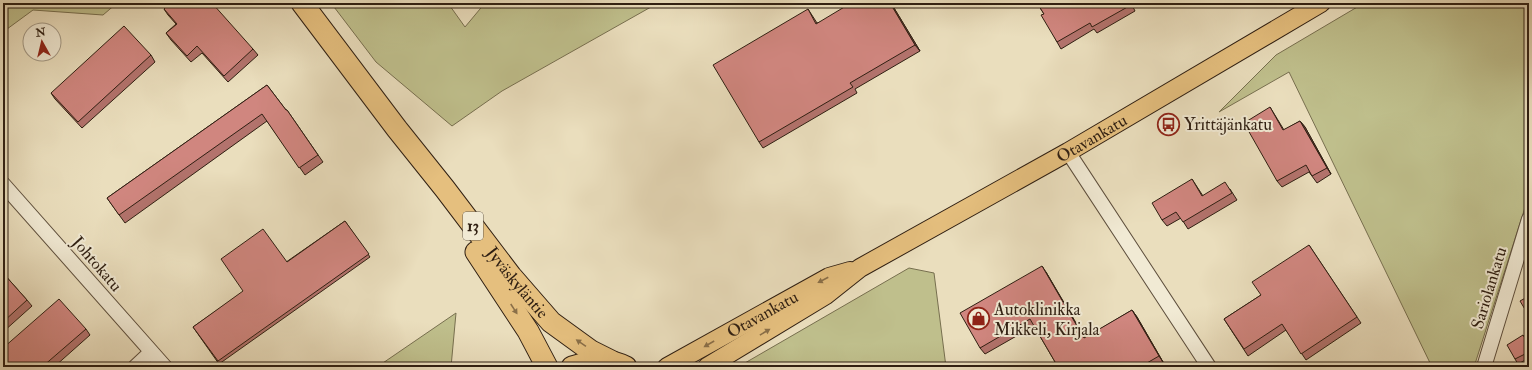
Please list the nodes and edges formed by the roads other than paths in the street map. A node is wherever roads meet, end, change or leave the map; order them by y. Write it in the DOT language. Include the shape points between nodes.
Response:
graph roads {
  1 [pos="302,3"];
  2 [pos="1321,3"];
  3 [pos="397,129"];
  4 [pos="1068,152"];
  5 [pos="3,184"];
  6 [pos="1529,219"];
  7 [pos="860,268"];
  8 [pos="151,352"];
  9 [pos="619,364"];
  10 [pos="135,367"];
  11 [pos="165,367"];
  12 [pos="547,367"];
  13 [pos="572,367"];
  14 [pos="667,367"];
  15 [pos="707,367"];
  16 [pos="1209,367"];
  17 [pos="1484,367"];
  1 -- 3 [label="highway, Jyväskyläntie / 13"];
  2 -- 4 [label="main road, Otavankatu"];
  9 -- 3 [label="highway, Jyväskyläntie / 13, one-way" via="591,351 551,322 511,276"];
  3 -- 12 [label="highway, Jyväskyläntie / 13, one-way" via="528,331"];
  4 -- 7 [label="main road, Otavankatu"];
  4 -- 16 [label="street"];
  5 -- 8 [label="street, Johtokatu"];
  6 -- 17 [label="street, Sariolankatu"];
  7 -- 14 [label="main road, Otavankatu, one-way" via="829,277"];
  15 -- 7 [label="main road, Otavankatu, one-way" via="826,296"];
  8 -- 10 [label="street"];
  8 -- 11 [label="street, Johtokatu"];
  9 -- 13 [label="highway, 13" via="591,361"];
}
